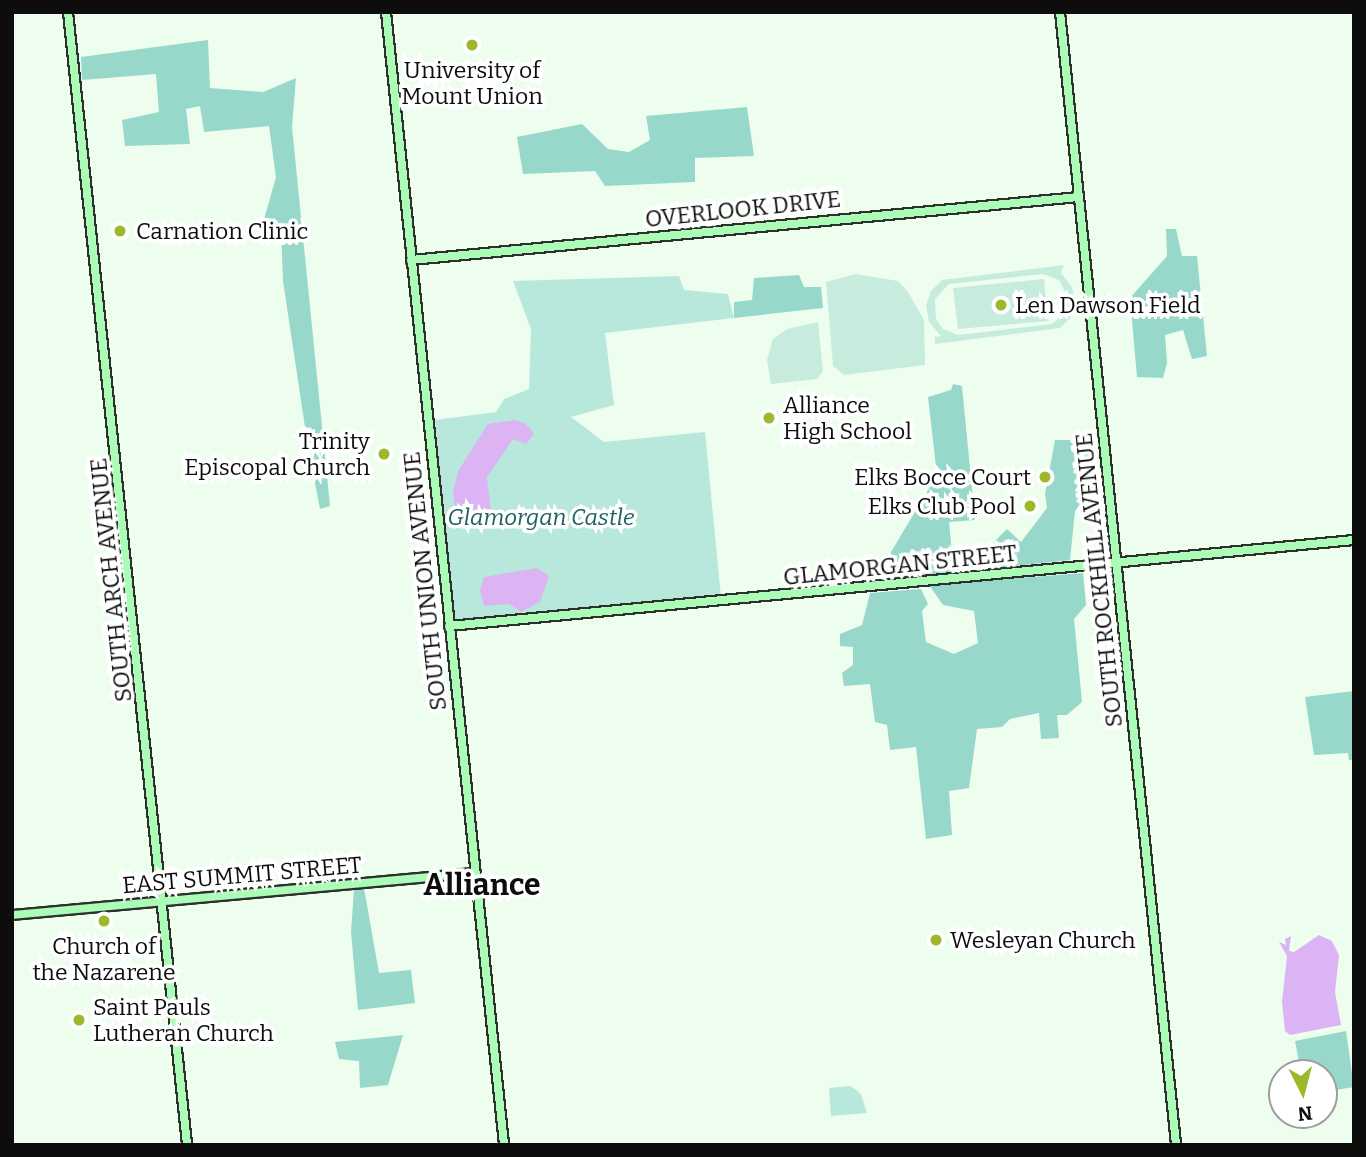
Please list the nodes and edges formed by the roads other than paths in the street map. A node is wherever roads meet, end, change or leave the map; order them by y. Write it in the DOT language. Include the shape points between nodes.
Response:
graph roads {
  1 [pos="68,12"];
  2 [pos="386,12"];
  3 [pos="1060,12"];
  4 [pos="1079,197"];
  5 [pos="411,260"];
  6 [pos="1354,540"];
  7 [pos="1116,564"];
  8 [pos="449,626"];
  9 [pos="475,873"];
  10 [pos="163,903"];
  11 [pos="12,915"];
  12 [pos="187,1145"];
  13 [pos="504,1145"];
  14 [pos="1176,1145"];
  1 -- 10 [label="street, SOUTH ARCH AVENUE"];
  2 -- 5 [label="street, SOUTH UNION AVENUE"];
  3 -- 4 [label="street, SOUTH ROCKHILL AVENUE"];
  4 -- 5 [label="street, OVERLOOK DRIVE"];
  4 -- 7 [label="street, SOUTH ROCKHILL AVENUE"];
  5 -- 8 [label="street, SOUTH UNION AVENUE"];
  6 -- 7 [label="street, GLAMORGAN STREET"];
  7 -- 8 [label="street, GLAMORGAN STREET"];
  7 -- 14 [label="street, SOUTH ROCKHILL AVENUE"];
  8 -- 9 [label="street, SOUTH UNION AVENUE"];
  9 -- 10 [label="street, EAST SUMMIT STREET"];
  9 -- 13 [label="street, SOUTH UNION AVENUE"];
  10 -- 11 [label="street, EAST SUMMIT STREET"];
  10 -- 12 [label="street, SOUTH ARCH AVENUE"];
}
